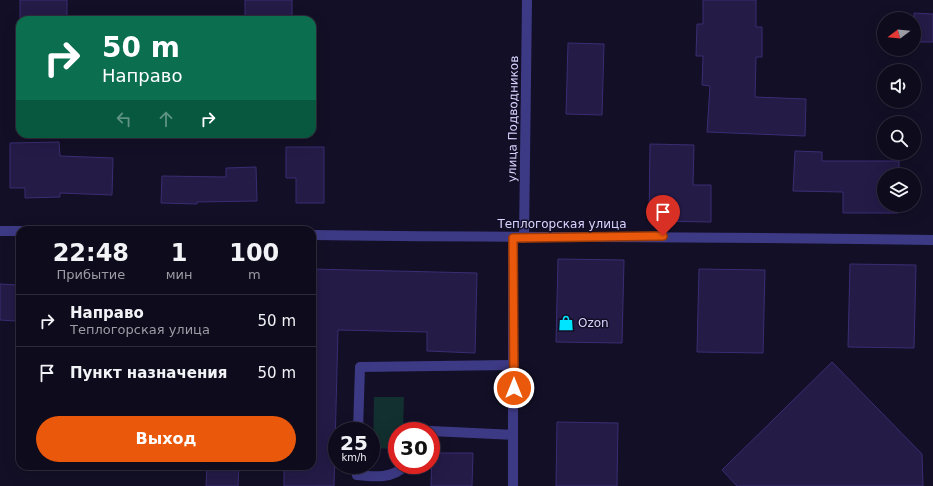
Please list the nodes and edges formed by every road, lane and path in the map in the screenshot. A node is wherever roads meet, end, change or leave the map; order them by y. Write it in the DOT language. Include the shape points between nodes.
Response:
graph roads {
  1 [pos="527,0"];
  2 [pos="0,231"];
  3 [pos="16,232"];
  4 [pos="316,235"];
  5 [pos="513,238"];
  6 [pos="524,238"];
  7 [pos="933,240"];
  8 [pos="514,365"];
  9 [pos="358,422"];
  10 [pos="440,432"];
  11 [pos="513,435"];
  12 [pos="357,474"];
  13 [pos="391,474"];
  14 [pos="513,486"];
  1 -- 6 [label="street, улица Подводников"];
  2 -- 3 [label="street"];
  4 -- 5 [label="street, Теплогорская улица"];
  5 -- 6 [label="street, Теплогорская улица"];
  5 -- 8 [label="street"];
  6 -- 7 [label="street, Теплогорская улица" via="663,236"];
  8 -- 9 [label="street" via="360,367"];
  8 -- 11 [label="street"];
  10 -- 11 [label="street"];
  11 -- 14 [label="street"];
  12 -- 13 [label="street" via="382,477"];
}
